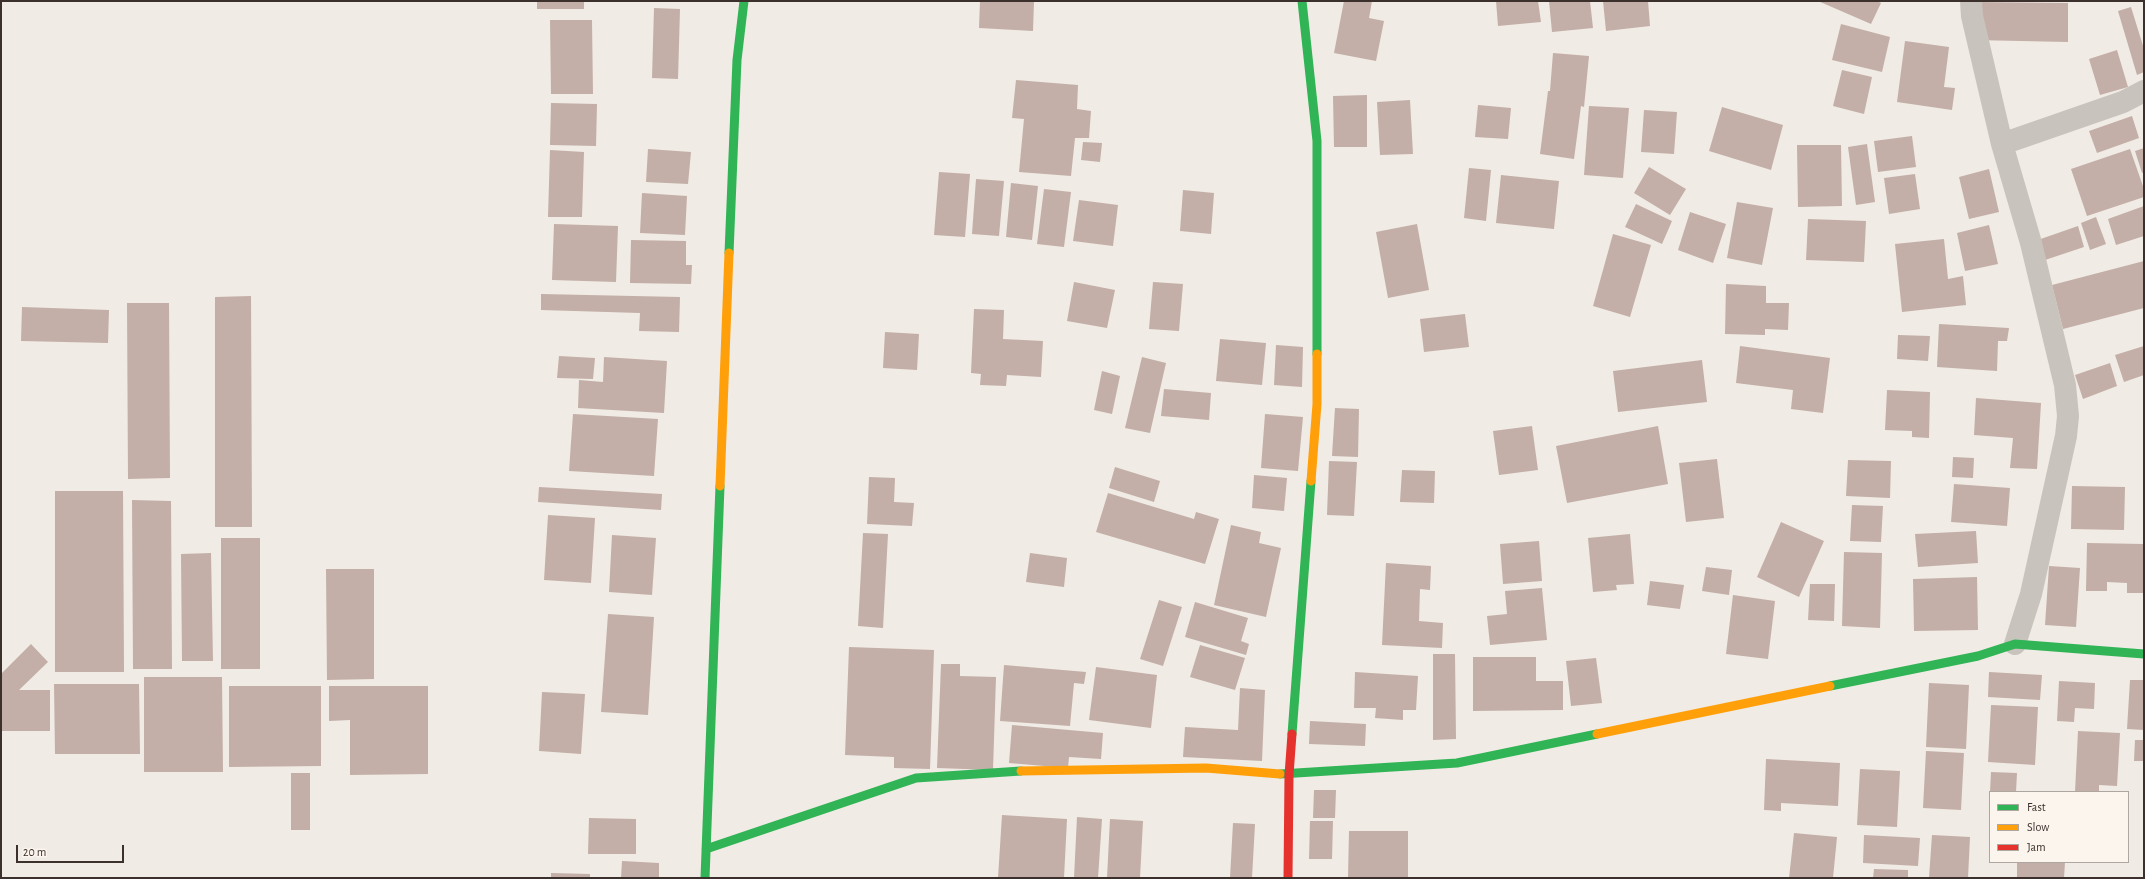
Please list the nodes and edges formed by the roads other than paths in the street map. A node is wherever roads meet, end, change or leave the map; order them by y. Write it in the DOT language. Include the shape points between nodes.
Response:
graph roads {
  1 [pos="744,1"];
  2 [pos="1302,1"];
  3 [pos="1971,1"];
  4 [pos="2144,91"];
  5 [pos="2002,144"];
  6 [pos="2015,644"];
  7 [pos="2144,654"];
  8 [pos="1289,775"];
  9 [pos="706,849"];
  10 [pos="705,878"];
  11 [pos="1288,878"];
  1 -- 9 [label="street" via="737,68"];
  2 -- 8 [label="street" via="1317,141 1317,404"];
  3 -- 5 [label="street" via="1972,16"];
  4 -- 5 [label="street" via="2123,102"];
  5 -- 6 [label="street" via="2031,243 2065,386 2068,416 2066,436 2031,594"];
  6 -- 7 [label="street"];
  6 -- 8 [label="street" via="1978,656 1457,763"];
  8 -- 9 [label="street" via="1206,768 1034,770 916,778"];
  8 -- 11 [label="street"];
  9 -- 10 [label="street"];
}
